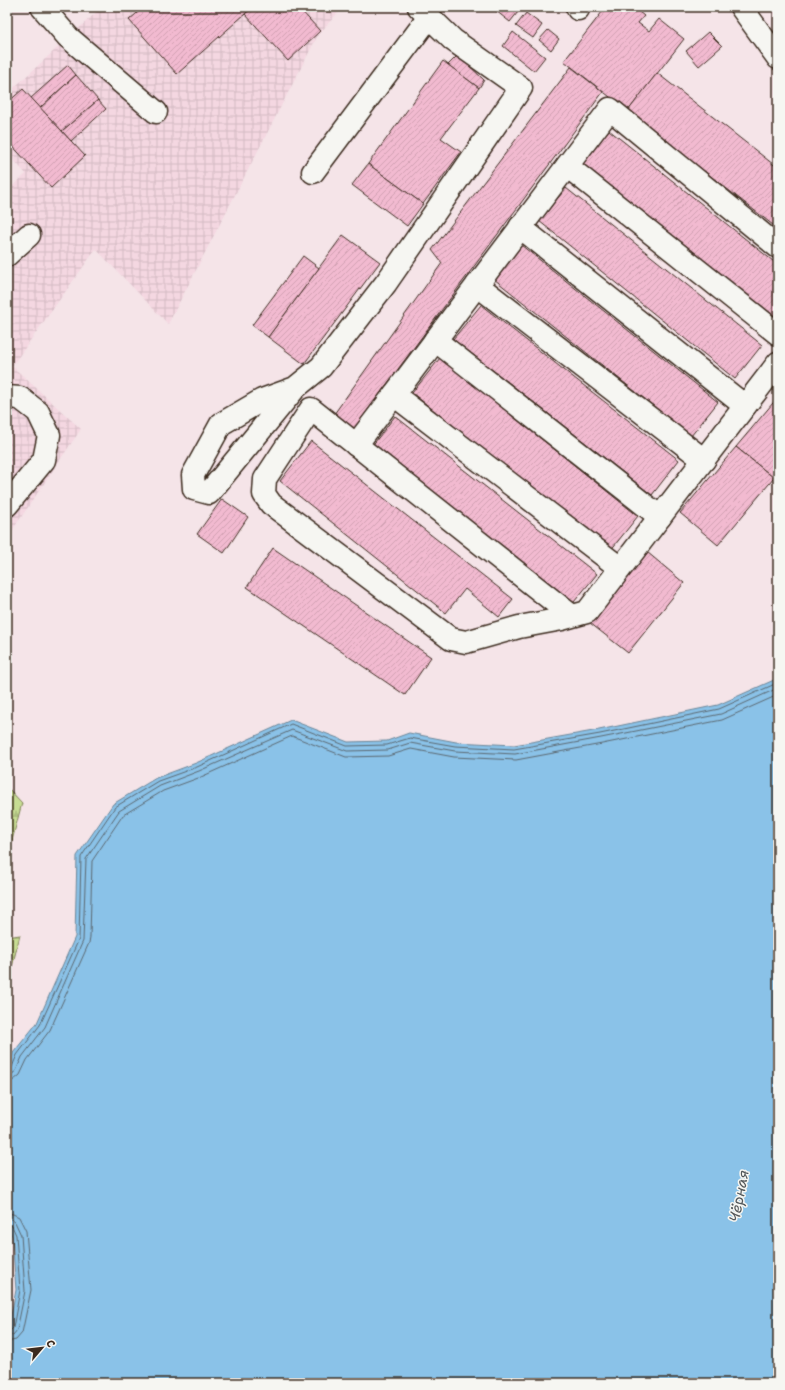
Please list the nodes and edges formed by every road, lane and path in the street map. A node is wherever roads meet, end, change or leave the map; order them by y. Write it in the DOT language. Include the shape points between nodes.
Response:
graph roads {
  1 [pos="42,7"];
  2 [pos="742,7"];
  3 [pos="424,12"];
  4 [pos="778,58"];
  5 [pos="156,112"];
  6 [pos="567,166"];
  7 [pos="313,172"];
  8 [pos="520,227"];
  9 [pos="29,235"];
  10 [pos="778,247"];
  11 [pos="7,256"];
  12 [pos="477,285"];
  13 [pos="778,334"];
  14 [pos="435,340"];
  15 [pos="778,363"];
  16 [pos="295,388"];
  17 [pos="394,395"];
  18 [pos="7,397"];
  19 [pos="745,406"];
  20 [pos="356,445"];
  21 [pos="704,460"];
  22 [pos="7,506"];
  23 [pos="660,517"];
  24 [pos="620,568"];
  25 [pos="572,616"];
  1 -- 5 [label="lane" via="68,37"];
  2 -- 4 [label="lane"];
  3 -- 7 [label="lane"];
  3 -- 16 [label="lane" via="453,40 521,88 386,283 321,367"];
  6 -- 8 [label="lane"];
  6 -- 10 [label="lane" via="610,109"];
  6 -- 13 [label="lane"];
  8 -- 12 [label="lane"];
  8 -- 19 [label="lane"];
  9 -- 11 [label="lane"];
  12 -- 14 [label="lane"];
  12 -- 21 [label="lane"];
  14 -- 17 [label="lane"];
  14 -- 23 [label="lane"];
  15 -- 19 [label="lane"];
  16 -- 16 [label="lane" via="209,493 194,489 193,475 221,424 262,400"];
  17 -- 20 [label="lane"];
  17 -- 24 [label="lane"];
  18 -- 22 [label="lane" via="20,398 38,412 49,435 44,460"];
  19 -- 21 [label="lane"];
  20 -- 25 [label="lane"];
  20 -- 25 [label="lane" via="311,409 265,479 264,494 271,504 451,639 466,642"];
  21 -- 23 [label="lane"];
  23 -- 24 [label="lane"];
  24 -- 25 [label="lane" via="587,612"];
}
